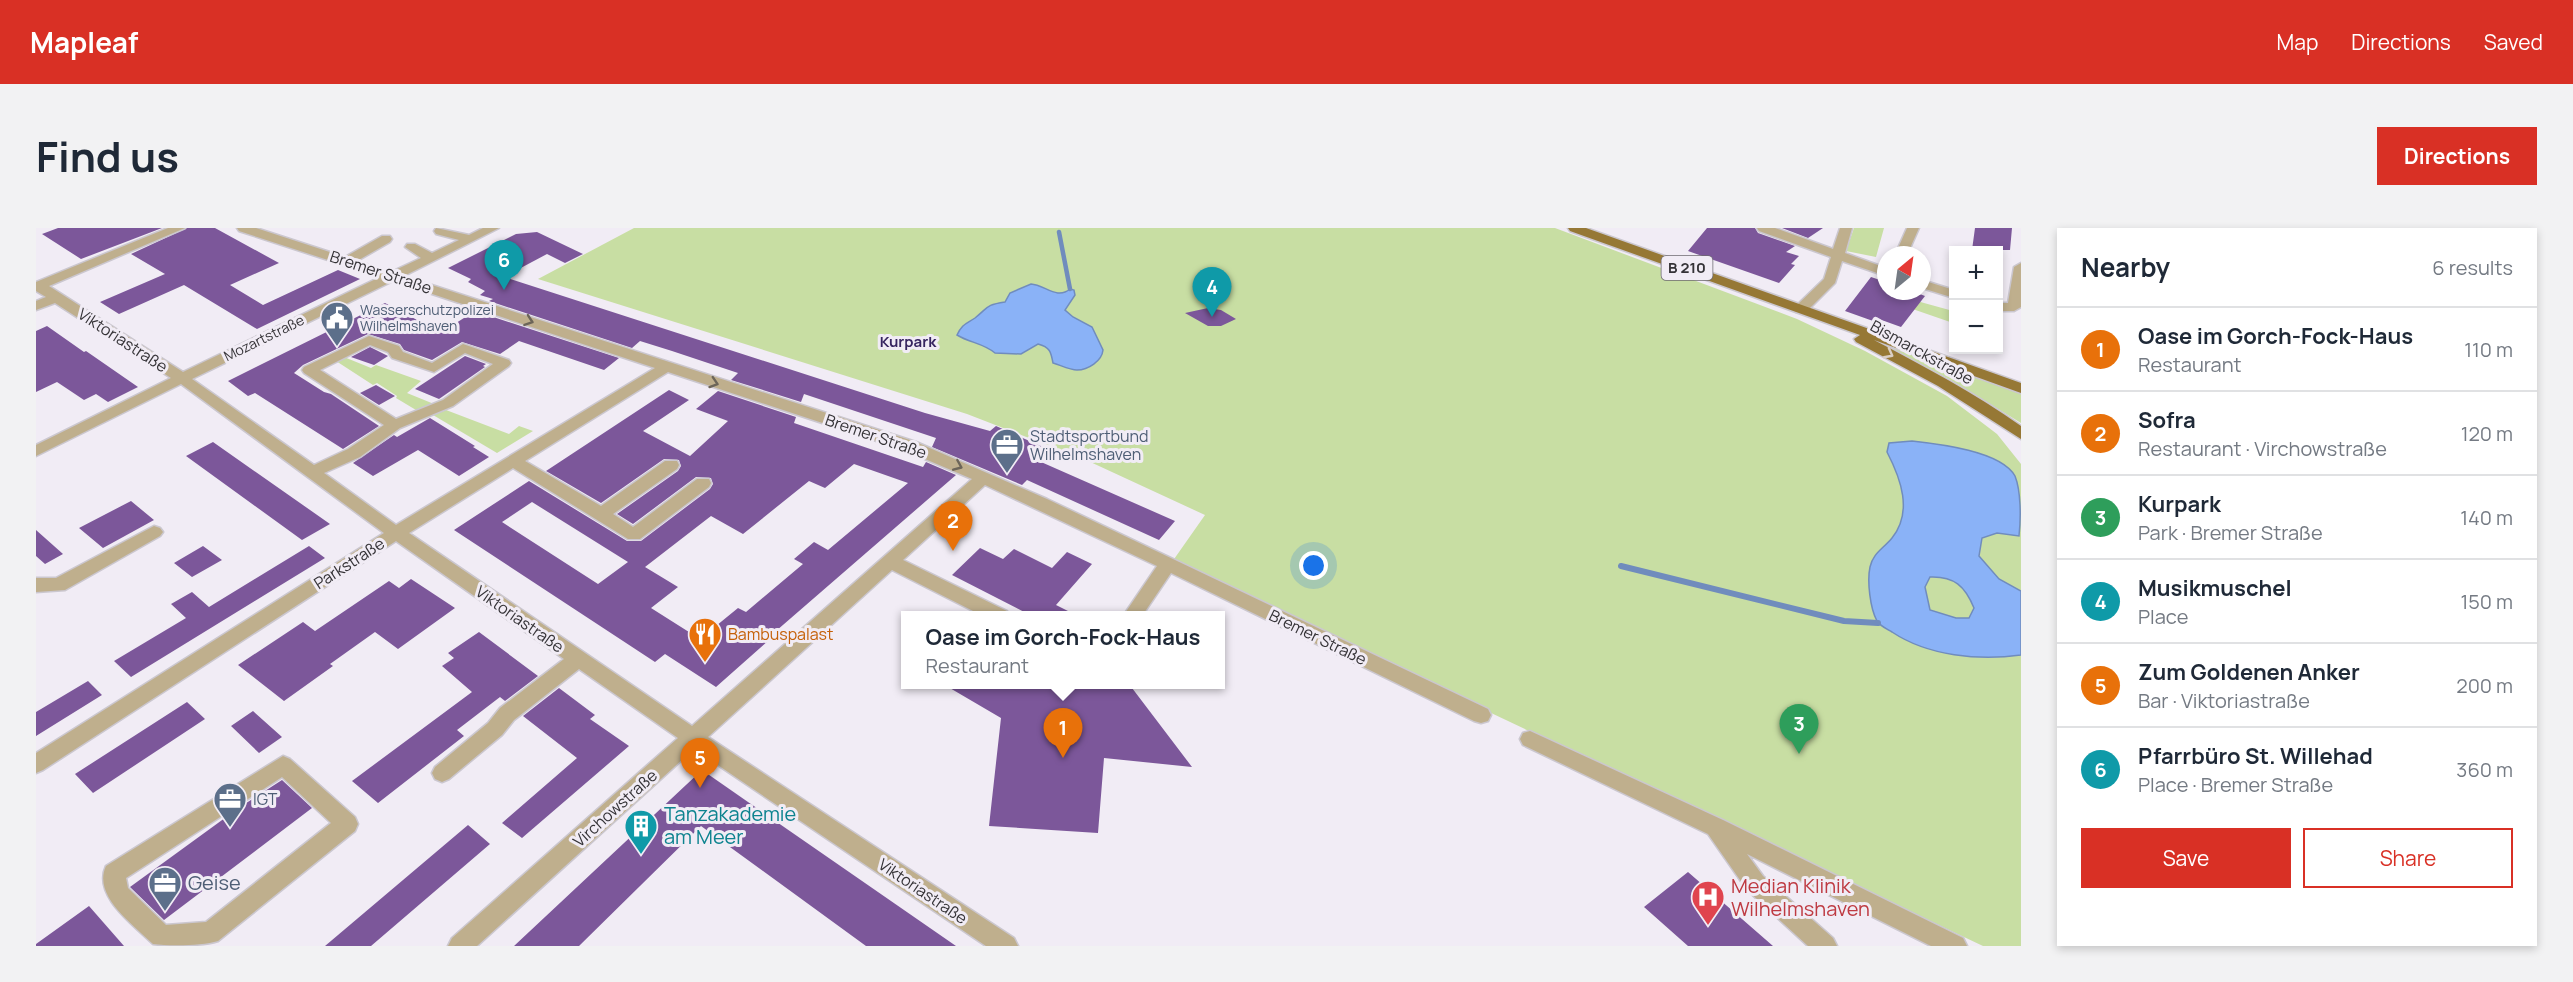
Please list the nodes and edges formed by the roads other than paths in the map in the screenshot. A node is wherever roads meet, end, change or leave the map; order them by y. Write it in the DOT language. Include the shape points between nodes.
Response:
graph roads {
  1 [pos="179,228"];
  2 [pos="243,228"];
  3 [pos="493,228"];
  4 [pos="1574,228"];
  5 [pos="1763,228"];
  6 [pos="1846,228"];
  7 [pos="1913,228"];
  8 [pos="265,231"];
  9 [pos="440,231"];
  10 [pos="386,239"];
  11 [pos="470,239"];
  12 [pos="1905,246"];
  13 [pos="411,247"];
  14 [pos="1836,256"];
  15 [pos="432,258"];
  16 [pos="347,261"];
  17 [pos="2021,267"];
  18 [pos="1877,269"];
  19 [pos="394,276"];
  20 [pos="38,287"];
  21 [pos="1931,287"];
  22 [pos="1949,293"];
  23 [pos="57,297"];
  24 [pos="36,306"];
  25 [pos="2003,307"];
  26 [pos="1801,309"];
  27 [pos="666,367"];
  28 [pos="182,378"];
  29 [pos="2021,388"];
  30 [pos="395,425"];
  31 [pos="2021,434"];
  32 [pos="36,451"];
  33 [pos="518,458"];
  34 [pos="671,465"];
  35 [pos="319,468"];
  36 [pos="984,477"];
  37 [pos="704,483"];
  38 [pos="606,511"];
  39 [pos="154,532"];
  40 [pos="396,533"];
  41 [pos="890,561"];
  42 [pos="1168,564"];
  43 [pos="36,585"];
  44 [pos="992,611"];
  45 [pos="1135,611"];
  46 [pos="578,659"];
  47 [pos="1481,715"];
  48 [pos="693,738"];
  49 [pos="1530,739"];
  50 [pos="36,764"];
  51 [pos="442,773"];
  52 [pos="1715,826"];
  53 [pos="114,873"];
  54 [pos="460,946"];
  55 [pos="1005,946"];
  56 [pos="1825,946"];
  57 [pos="1956,946"];
  1 -- 20 [label="street"];
  2 -- 8 [label="street, Bremer Straße"];
  3 -- 11 [label="street, Mozartstraße"];
  4 -- 26 [label="main road, Bismarckstraße / B 210"];
  5 -- 14 [label="street"];
  6 -- 14 [label="street"];
  7 -- 12 [label="street"];
  8 -- 16 [label="street, Bremer Straße"];
  9 -- 11 [label="street"];
  10 -- 16 [label="street"];
  11 -- 15 [label="street, Mozartstraße"];
  13 -- 15 [label="street"];
  14 -- 18 [label="street"];
  14 -- 26 [label="street" via="1830,280"];
  15 -- 19 [label="street, Mozartstraße"];
  16 -- 19 [label="street, Bremer Straße"];
  17 -- 25 [label="street" via="2014,308"];
  19 -- 27 [label="street, Bremer Straße, one-way"];
  19 -- 28 [label="street, Mozartstraße"];
  20 -- 23 [label="street, Viktoriastraße"];
  21 -- 22 [label="street"];
  23 -- 24 [label="street"];
  23 -- 28 [label="street, Viktoriastraße"];
  26 -- 29 [label="main road, Bismarckstraße / B 210"];
  26 -- 31 [label="main road, Bismarckstraße / B 210, one-way" via="1948,386"];
  27 -- 33 [label="street, Parkstraße"];
  27 -- 36 [label="street, Bremer Straße, one-way" via="910,446"];
  28 -- 32 [label="street, Mozartstraße"];
  28 -- 35 [label="street, Viktoriastraße"];
  30 -- 30 [label="street" via="448,403 504,363 463,348 434,368 369,340 309,370"];
  30 -- 35 [label="street" via="354,453"];
  33 -- 38 [label="street"];
  33 -- 40 [label="street, Parkstraße"];
  34 -- 38 [label="street"];
  35 -- 40 [label="street, Viktoriastraße"];
  36 -- 41 [label="street, Virchowstraße"];
  36 -- 42 [label="street, Bremer Straße"];
  37 -- 38 [label="street" via="634,534"];
  39 -- 43 [label="street" via="58,585"];
  40 -- 46 [label="street, Viktoriastraße"];
  40 -- 50 [label="street, Parkstraße"];
  41 -- 44 [label="street"];
  41 -- 48 [label="street, Virchowstraße"];
  42 -- 45 [label="street"];
  42 -- 47 [label="street, Bremer Straße"];
  46 -- 48 [label="street, Viktoriastraße"];
  46 -- 51 [label="street" via="507,714 495,729"];
  48 -- 54 [label="street, Virchowstraße"];
  48 -- 55 [label="street, Viktoriastraße"];
  49 -- 52 [label="street"];
  52 -- 56 [label="street" via="1755,883"];
  52 -- 57 [label="street"];
  53 -- 53 [label="street" via="118,893 161,936 210,933 347,824 283,765"];
}
